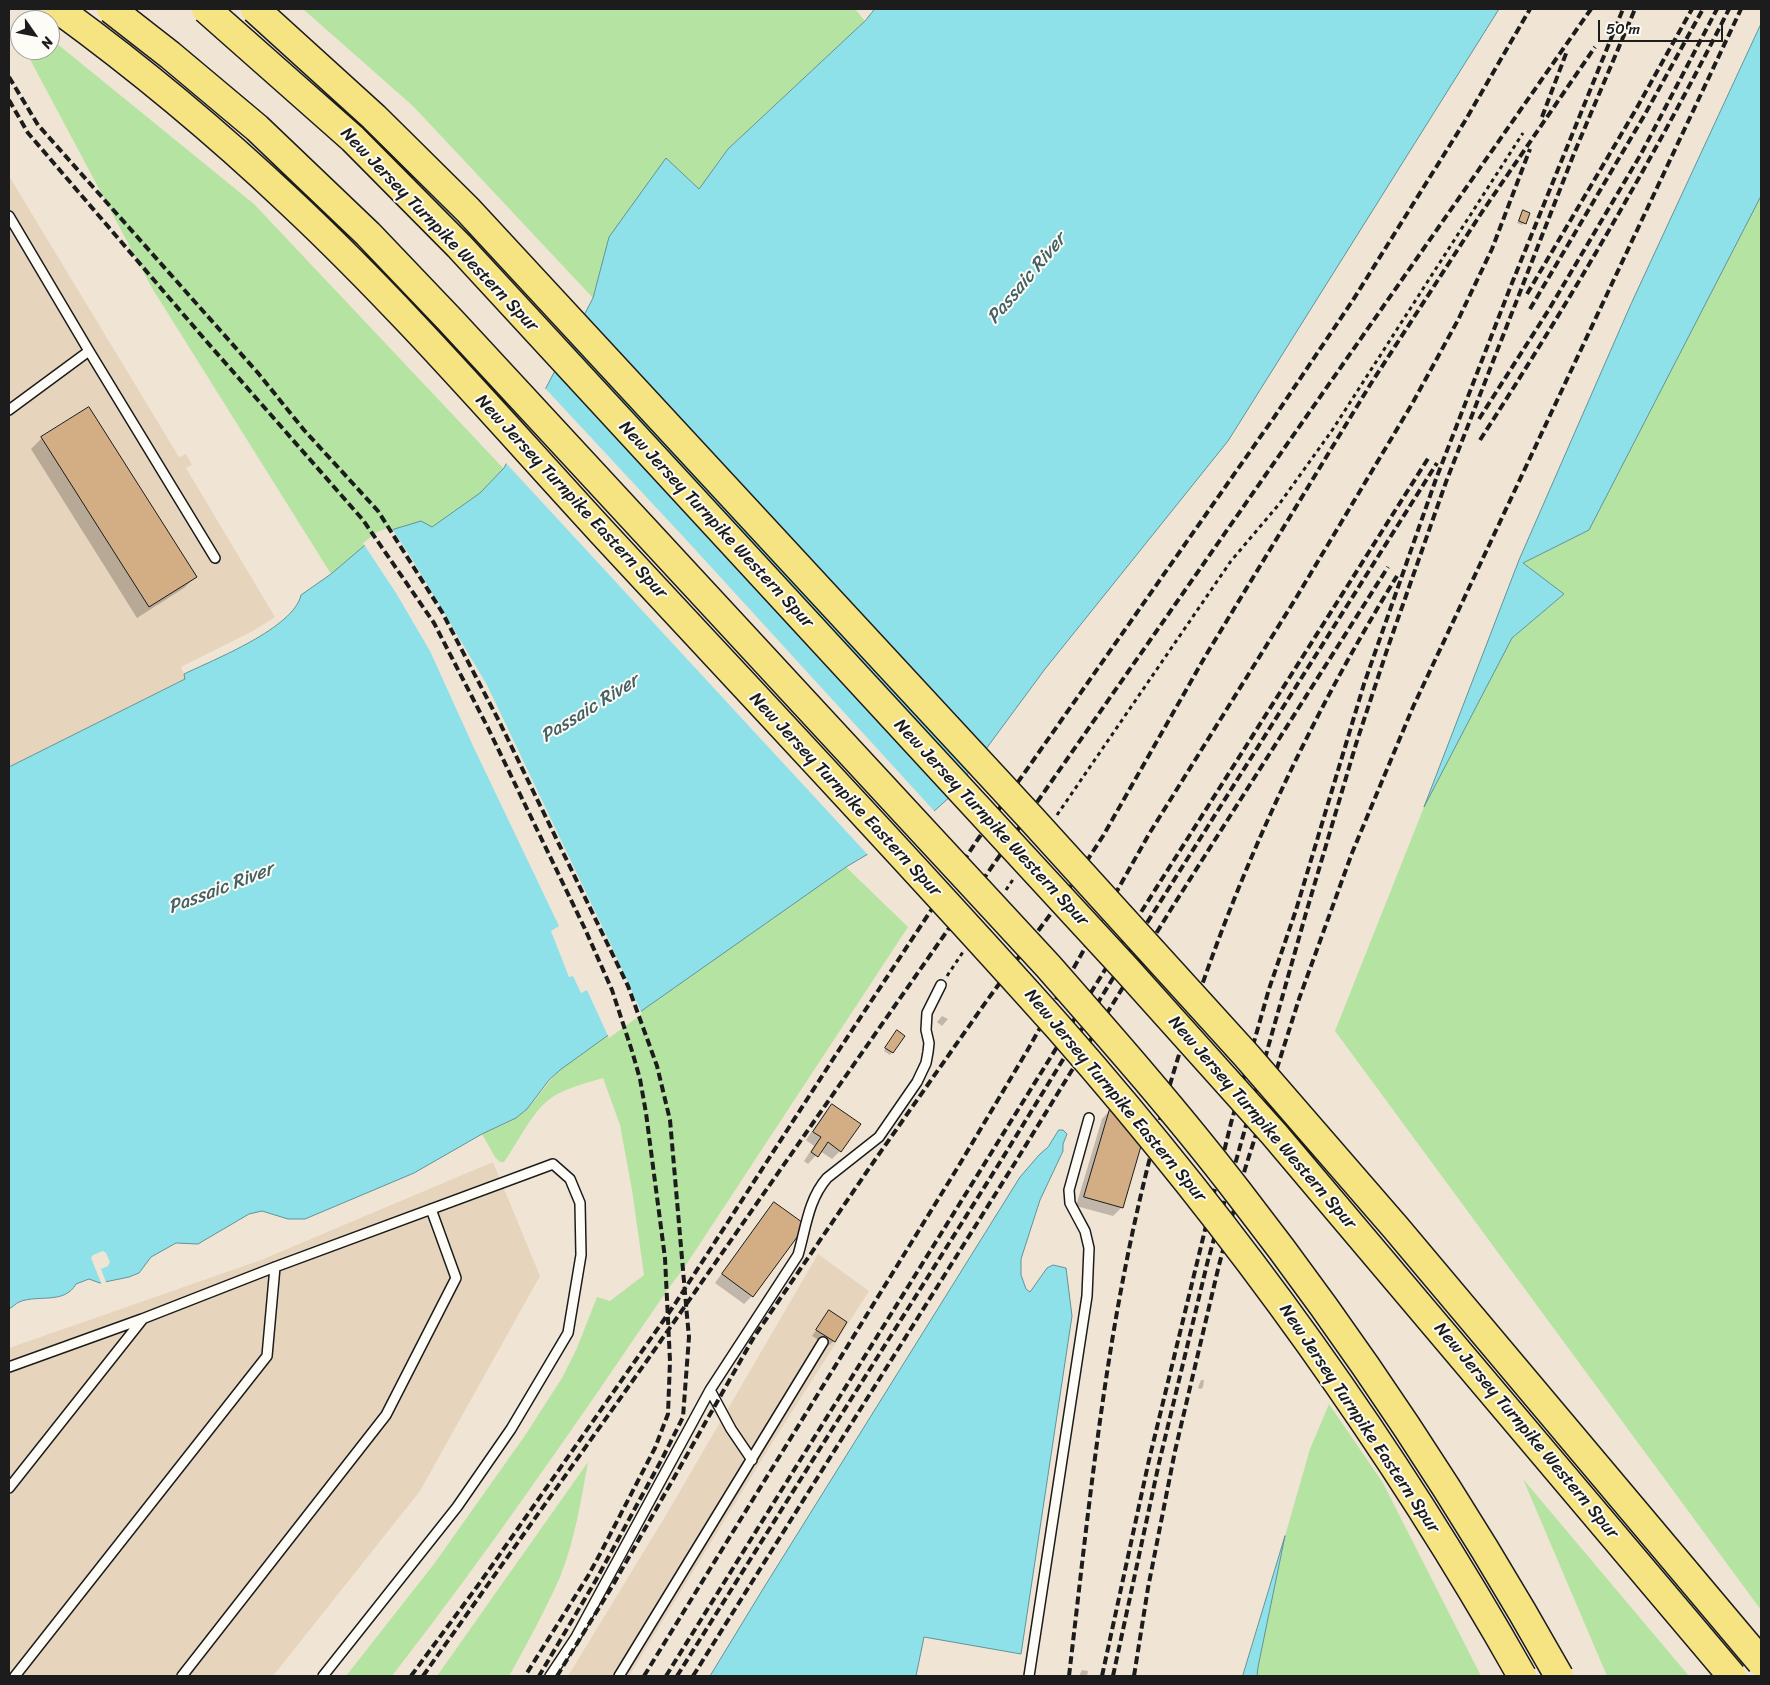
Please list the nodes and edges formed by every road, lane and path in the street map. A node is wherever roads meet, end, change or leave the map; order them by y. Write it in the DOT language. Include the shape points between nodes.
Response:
graph roads {
  1 [pos="58,9"];
  2 [pos="111,9"];
  3 [pos="206,9"];
  4 [pos="255,9"];
  5 [pos="1523,133"];
  6 [pos="9,216"];
  7 [pos="89,351"];
  8 [pos="9,410"];
  9 [pos="215,558"];
  10 [pos="1053,821"];
  11 [pos="1020,870"];
  12 [pos="1003,895"];
  13 [pos="964,952"];
  14 [pos="941,985"];
  15 [pos="1090,1118"];
  16 [pos="431,1210"];
  17 [pos="276,1267"];
  18 [pos="142,1319"];
  19 [pos="823,1342"];
  20 [pos="9,1367"];
  21 [pos="710,1390"];
  22 [pos="752,1460"];
  23 [pos="9,1488"];
  24 [pos="1761,1662"];
  25 [pos="15,1676"];
  26 [pos="182,1676"];
  27 [pos="323,1676"];
  28 [pos="550,1676"];
  29 [pos="618,1676"];
  30 [pos="1029,1676"];
  31 [pos="1522,1676"];
  32 [pos="1559,1676"];
  33 [pos="1732,1676"];
  1 -- 31 [label="highway, New Jersey Turnpike Eastern Spur, bridge" via="212,132 290,202 358,270 1078,1049 1208,1205 1323,1361 1446,1547"];
  2 -- 32 [label="highway, New Jersey Turnpike Eastern Spur, bridge" via="257,128 388,256 1103,1029 1237,1191 1344,1335 1455,1501"];
  3 -- 33 [label="highway, New Jersey Turnpike Western Spur, bridge" via="353,139 465,253 1126,970 1333,1202"];
  4 -- 24 [label="highway, New Jersey Turnpike Western Spur, bridge" via="368,111 468,210 1158,957 1343,1166"];
  5 -- 10 [label="path" via="1333,429 1280,503 1231,561"];
  6 -- 7 [label="lane"];
  7 -- 8 [label="lane"];
  7 -- 9 [label="lane"];
  11 -- 12 [label="path"];
  13 -- 14 [label="path"];
  14 -- 21 [label="lane" via="927,1013 928,1052 917,1082 879,1138 820,1186 807,1217 798,1256"];
  15 -- 30 [label="lane" via="1069,1190 1070,1203 1085,1231 1089,1248 1087,1296"];
  16 -- 17 [label="lane"];
  16 -- 26 [label="lane" via="456,1278 386,1415"];
  16 -- 27 [label="lane" via="553,1164 570,1179 580,1203 581,1255 568,1333 511,1428 457,1507"];
  17 -- 18 [label="lane"];
  17 -- 25 [label="lane" via="267,1356"];
  18 -- 20 [label="lane"];
  18 -- 23 [label="lane"];
  19 -- 22 [label="lane"];
  21 -- 22 [label="lane"];
  21 -- 28 [label="lane" via="585,1621"];
  22 -- 29 [label="lane"];
}
